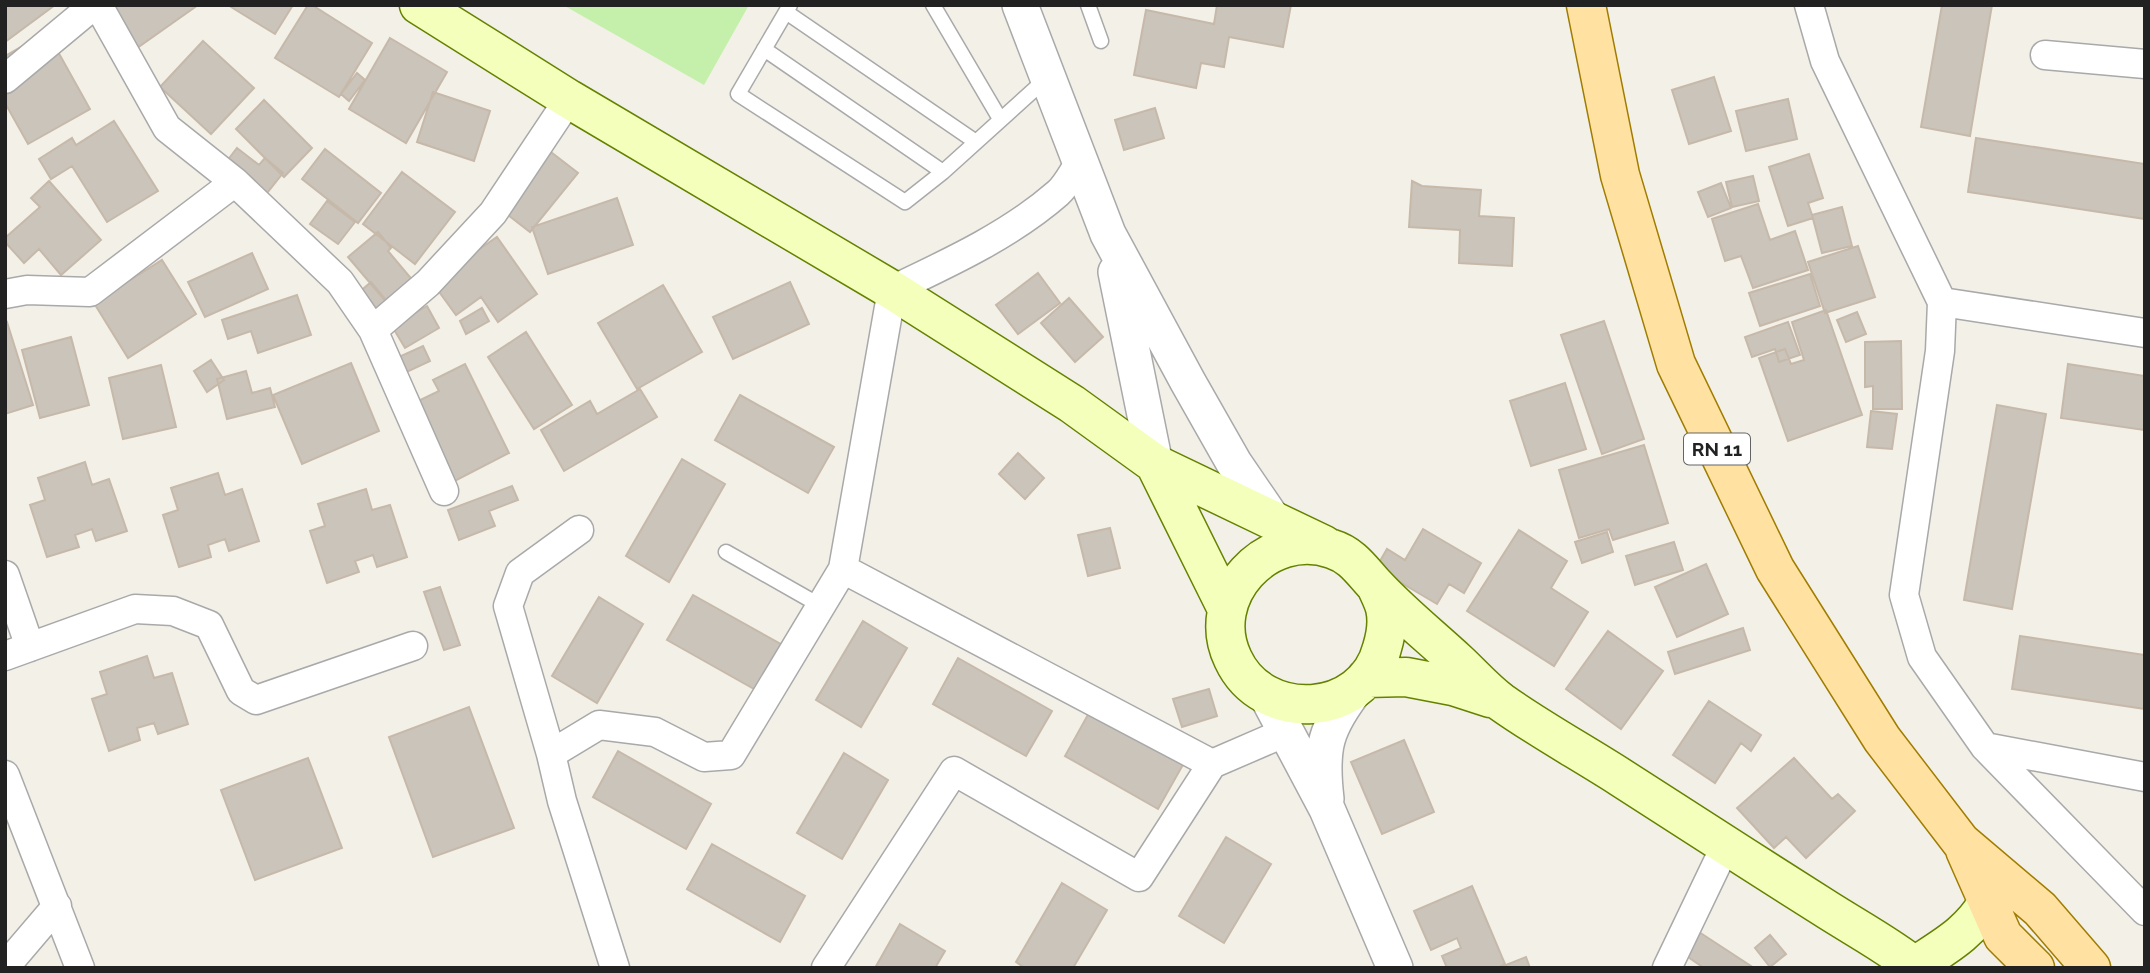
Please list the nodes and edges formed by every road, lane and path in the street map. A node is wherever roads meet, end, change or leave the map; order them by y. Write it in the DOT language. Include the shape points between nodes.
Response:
graph roads {
  1 [pos="96,5"];
  2 [pos="419,5"];
  3 [pos="933,5"];
  4 [pos="1020,5"];
  5 [pos="1088,5"];
  6 [pos="1586,5"];
  7 [pos="1809,5"];
  8 [pos="788,9"];
  9 [pos="1101,41"];
  10 [pos="764,49"];
  11 [pos="2045,55"];
  12 [pos="2145,64"];
  13 [pos="1048,78"];
  14 [pos="5,79"];
  15 [pos="569,99"];
  16 [pos="1000,119"];
  17 [pos="976,142"];
  18 [pos="1080,162"];
  19 [pos="943,172"];
  20 [pos="235,182"];
  21 [pos="1108,234"];
  22 [pos="892,290"];
  23 [pos="5,294"];
  24 [pos="1942,302"];
  25 [pos="373,330"];
  26 [pos="2145,333"];
  27 [pos="1156,464"];
  28 [pos="444,491"];
  29 [pos="1273,520"];
  30 [pos="579,530"];
  31 [pos="1332,549"];
  32 [pos="726,552"];
  33 [pos="843,569"];
  34 [pos="5,575"];
  35 [pos="1376,586"];
  36 [pos="821,606"];
  37 [pos="1227,609"];
  38 [pos="413,646"];
  39 [pos="18,652"];
  40 [pos="1362,683"];
  41 [pos="1267,696"];
  42 [pos="1499,700"];
  43 [pos="1286,732"];
  44 [pos="1985,747"];
  45 [pos="551,754"];
  46 [pos="1212,764"];
  47 [pos="5,775"];
  48 [pos="2145,777"];
  49 [pos="1327,809"];
  50 [pos="1961,842"];
  51 [pos="1726,845"];
  52 [pos="1988,902"];
  53 [pos="57,906"];
  54 [pos="2145,911"];
  55 [pos="5,967"];
  56 [pos="1917,967"];
  57 [pos="80,968"];
  58 [pos="615,968"];
  59 [pos="825,968"];
  60 [pos="1395,968"];
  61 [pos="1667,968"];
  62 [pos="2035,968"];
  63 [pos="2091,968"];
  1 -- 14 [label="street"];
  1 -- 20 [label="street" via="167,128"];
  2 -- 15 [label="main road"];
  3 -- 16 [label="lane"];
  4 -- 13 [label="street"];
  5 -- 9 [label="lane"];
  6 -- 50 [label="main road, RN 11" via="1620,175 1676,364 1775,569 1882,739"];
  7 -- 24 [label="street" via="1825,61"];
  8 -- 10 [label="lane"];
  8 -- 17 [label="lane"];
  10 -- 19 [label="lane"];
  10 -- 19 [label="lane" via="738,94 905,202"];
  11 -- 12 [label="street"];
  13 -- 16 [label="lane"];
  13 -- 18 [label="street"];
  15 -- 22 [label="main road"];
  15 -- 25 [label="street" via="493,213 428,283"];
  16 -- 17 [label="lane"];
  17 -- 19 [label="lane"];
  18 -- 21 [label="street"];
  18 -- 22 [label="street" via="1060,191 1007,230"];
  20 -- 23 [label="street" via="90,292 27,289"];
  20 -- 25 [label="street" via="340,282"];
  21 -- 27 [label="street"];
  21 -- 29 [label="street" via="1234,463"];
  22 -- 27 [label="main road" via="1072,404"];
  22 -- 33 [label="street"];
  24 -- 26 [label="street"];
  24 -- 44 [label="street" via="1940,351 1904,595 1922,656"];
  25 -- 28 [label="street"];
  27 -- 29 [label="main road"];
  27 -- 37 [label="main road"];
  29 -- 31 [label="main road"];
  30 -- 45 [label="street" via="520,573 508,607"];
  31 -- 35 [label="main road" via="1357,563"];
  31 -- 37 [label="main road" via="1305,544 1278,549 1255,563 1237,583"];
  32 -- 36 [label="lane"];
  33 -- 36 [label="street"];
  33 -- 46 [label="street"];
  34 -- 39 [label="street"];
  35 -- 40 [label="main road" via="1385,609 1386,634 1380,658"];
  35 -- 42 [label="main road"];
  36 -- 45 [label="street" via="731,755 704,757 654,732 599,725"];
  37 -- 41 [label="main road" via="1226,635 1233,659 1247,681"];
  38 -- 39 [label="street" via="256,701 241,691 209,625 173,611 135,609"];
  40 -- 41 [label="main road" via="1330,703 1298,706"];
  40 -- 42 [label="main road" via="1406,677"];
  40 -- 49 [label="street" via="1340,710 1328,736 1322,764"];
  41 -- 43 [label="street"];
  42 -- 51 [label="main road"];
  43 -- 46 [label="street"];
  43 -- 49 [label="street"];
  44 -- 48 [label="street"];
  44 -- 54 [label="street"];
  45 -- 58 [label="street"];
  46 -- 59 [label="street" via="1139,877 954,771"];
  47 -- 53 [label="street"];
  49 -- 60 [label="street"];
  50 -- 52 [label="main road, RN 11"];
  50 -- 63 [label="main road, RN 11" via="2040,909"];
  51 -- 56 [label="main road"];
  51 -- 61 [label="street"];
  52 -- 56 [label="main road" via="1963,934"];
  52 -- 62 [label="main road, RN 11" via="2003,936"];
  53 -- 55 [label="street"];
  53 -- 57 [label="street"];
}
